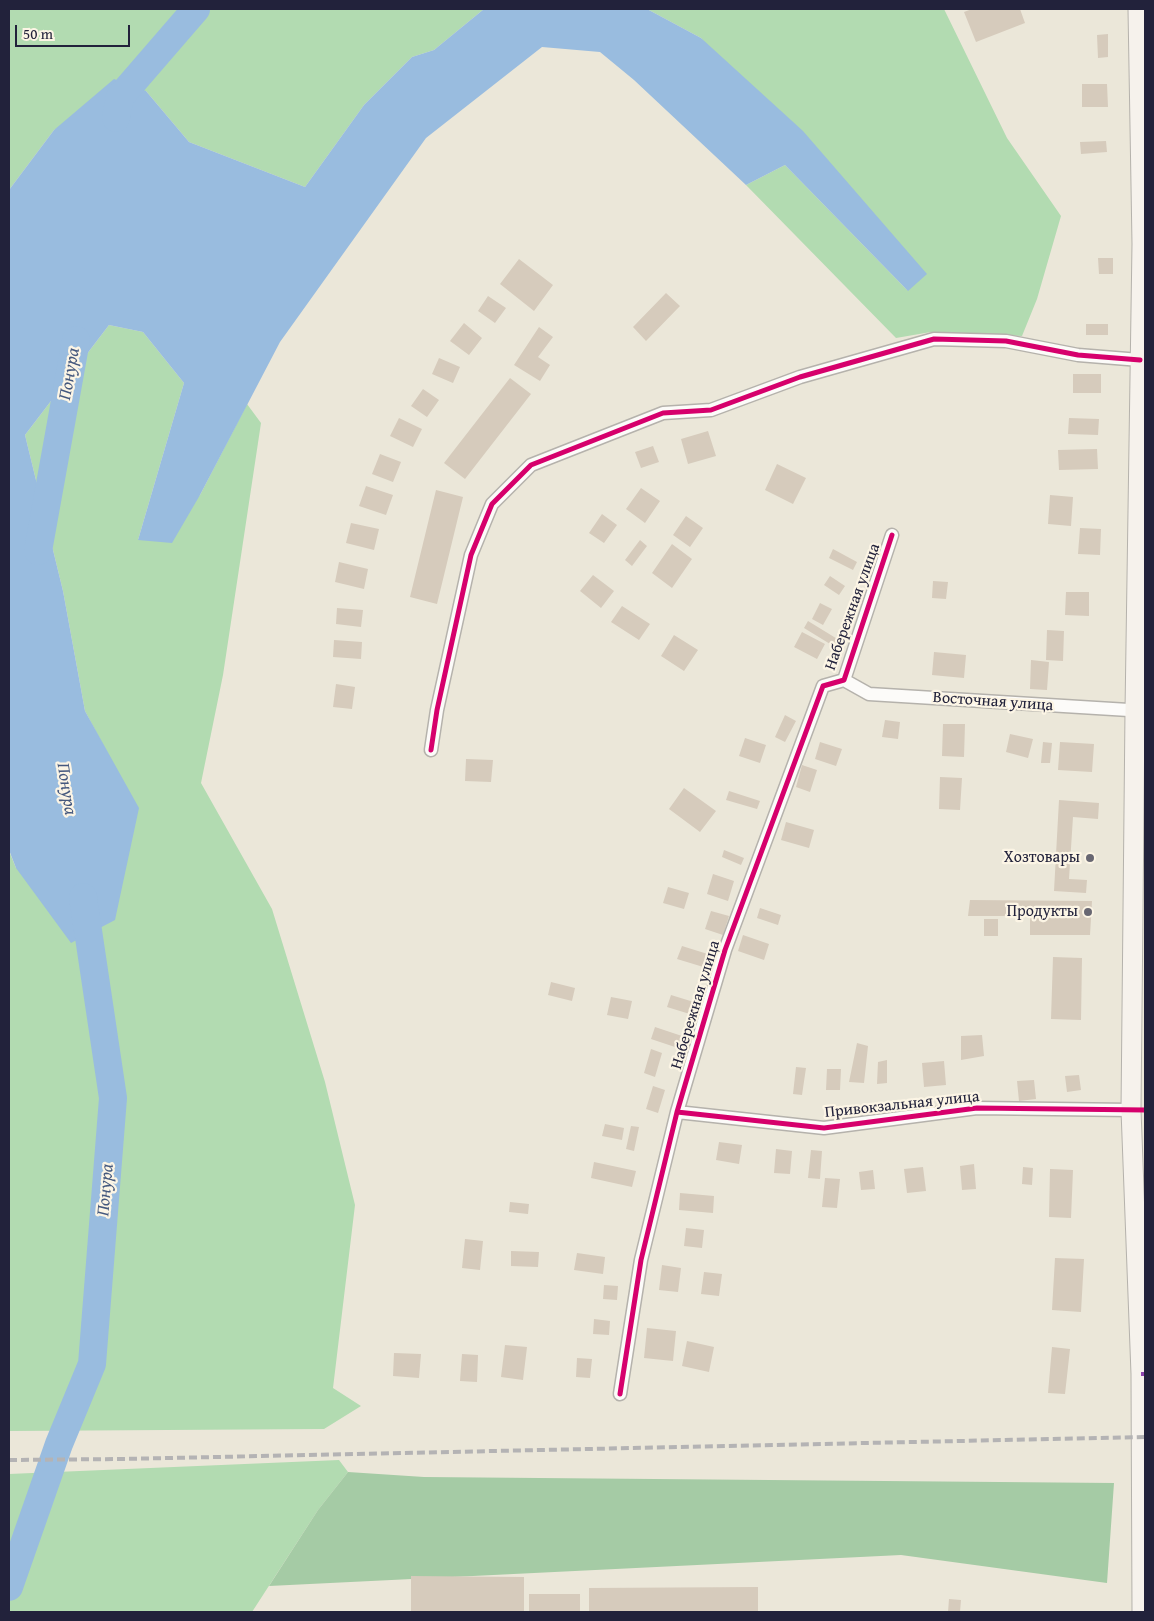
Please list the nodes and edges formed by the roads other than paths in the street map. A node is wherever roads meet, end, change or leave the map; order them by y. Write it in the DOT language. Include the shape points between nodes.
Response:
graph roads {
  1 [pos="1138,9"];
  2 [pos="1140,360"];
  3 [pos="892,536"];
  4 [pos="844,680"];
  5 [pos="1140,711"];
  6 [pos="431,750"];
  7 [pos="1131,1110"];
  8 [pos="677,1112"];
  9 [pos="620,1394"];
  10 [pos="1144,1515"];
  11 [pos="1142,1612"];
  1 -- 2 [label="main road" via="1142,244"];
  2 -- 5 [label="main road"];
  2 -- 6 [label="street" via="1078,356 1006,341 934,339 800,378 711,410 663,414 531,465 492,504 471,555"];
  3 -- 4 [label="street, Набережная улица"];
  4 -- 5 [label="street, Восточная улица" via="869,694"];
  4 -- 8 [label="street, Набережная улица" via="823,686 725,950"];
  5 -- 7 [label="main road"];
  7 -- 8 [label="street, Привокзальная улица" via="977,1108 824,1128"];
  7 -- 10 [label="main road"];
  8 -- 9 [label="street, Набережная улица" via="641,1260"];
  10 -- 11 [label="main road"];
}
